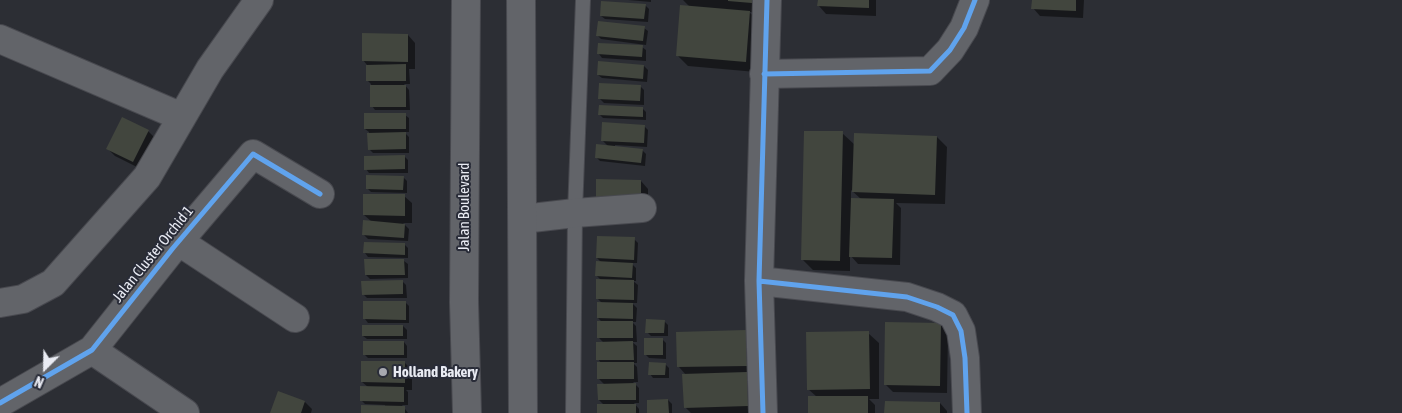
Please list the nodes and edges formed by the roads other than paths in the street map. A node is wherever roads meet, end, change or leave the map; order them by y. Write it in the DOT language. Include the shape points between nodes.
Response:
graph roads {
  1 [pos="259,0"];
  2 [pos="466,0"];
  3 [pos="522,0"];
  4 [pos="583,0"];
  5 [pos="767,0"];
  6 [pos="975,0"];
  7 [pos="0,39"];
  8 [pos="764,74"];
  9 [pos="182,117"];
  10 [pos="320,194"];
  11 [pos="642,208"];
  12 [pos="575,212"];
  13 [pos="523,219"];
  14 [pos="178,241"];
  15 [pos="759,280"];
  16 [pos="0,303"];
  17 [pos="296,318"];
  18 [pos="92,350"];
  19 [pos="0,403"];
  20 [pos="185,413"];
  21 [pos="467,413"];
  22 [pos="523,413"];
  23 [pos="573,413"];
  24 [pos="763,413"];
  25 [pos="967,413"];
  1 -- 9 [label="street" via="210,69"];
  2 -- 21 [label="street, Jalan Boulevard" via="464,302"];
  3 -- 13 [label="street"];
  4 -- 12 [label="lane"];
  5 -- 8 [label="street"];
  6 -- 8 [label="street" via="964,28 950,50 930,71"];
  7 -- 9 [label="street"];
  8 -- 15 [label="street"];
  9 -- 16 [label="street" via="147,177 53,283 23,299"];
  10 -- 14 [label="street, Jalan Cluster Orchid 1" via="253,154"];
  11 -- 12 [label="street"];
  12 -- 13 [label="street"];
  12 -- 23 [label="lane"];
  13 -- 22 [label="street"];
  14 -- 17 [label="street, Jalan Cluster Orchid 1"];
  14 -- 18 [label="street, Jalan Cluster Orchid 1"];
  15 -- 24 [label="street"];
  15 -- 25 [label="street" via="907,297 953,315 961,331 965,358"];
  18 -- 19 [label="street, Jalan Cluster Orchid 1"];
  18 -- 20 [label="street"];
}
